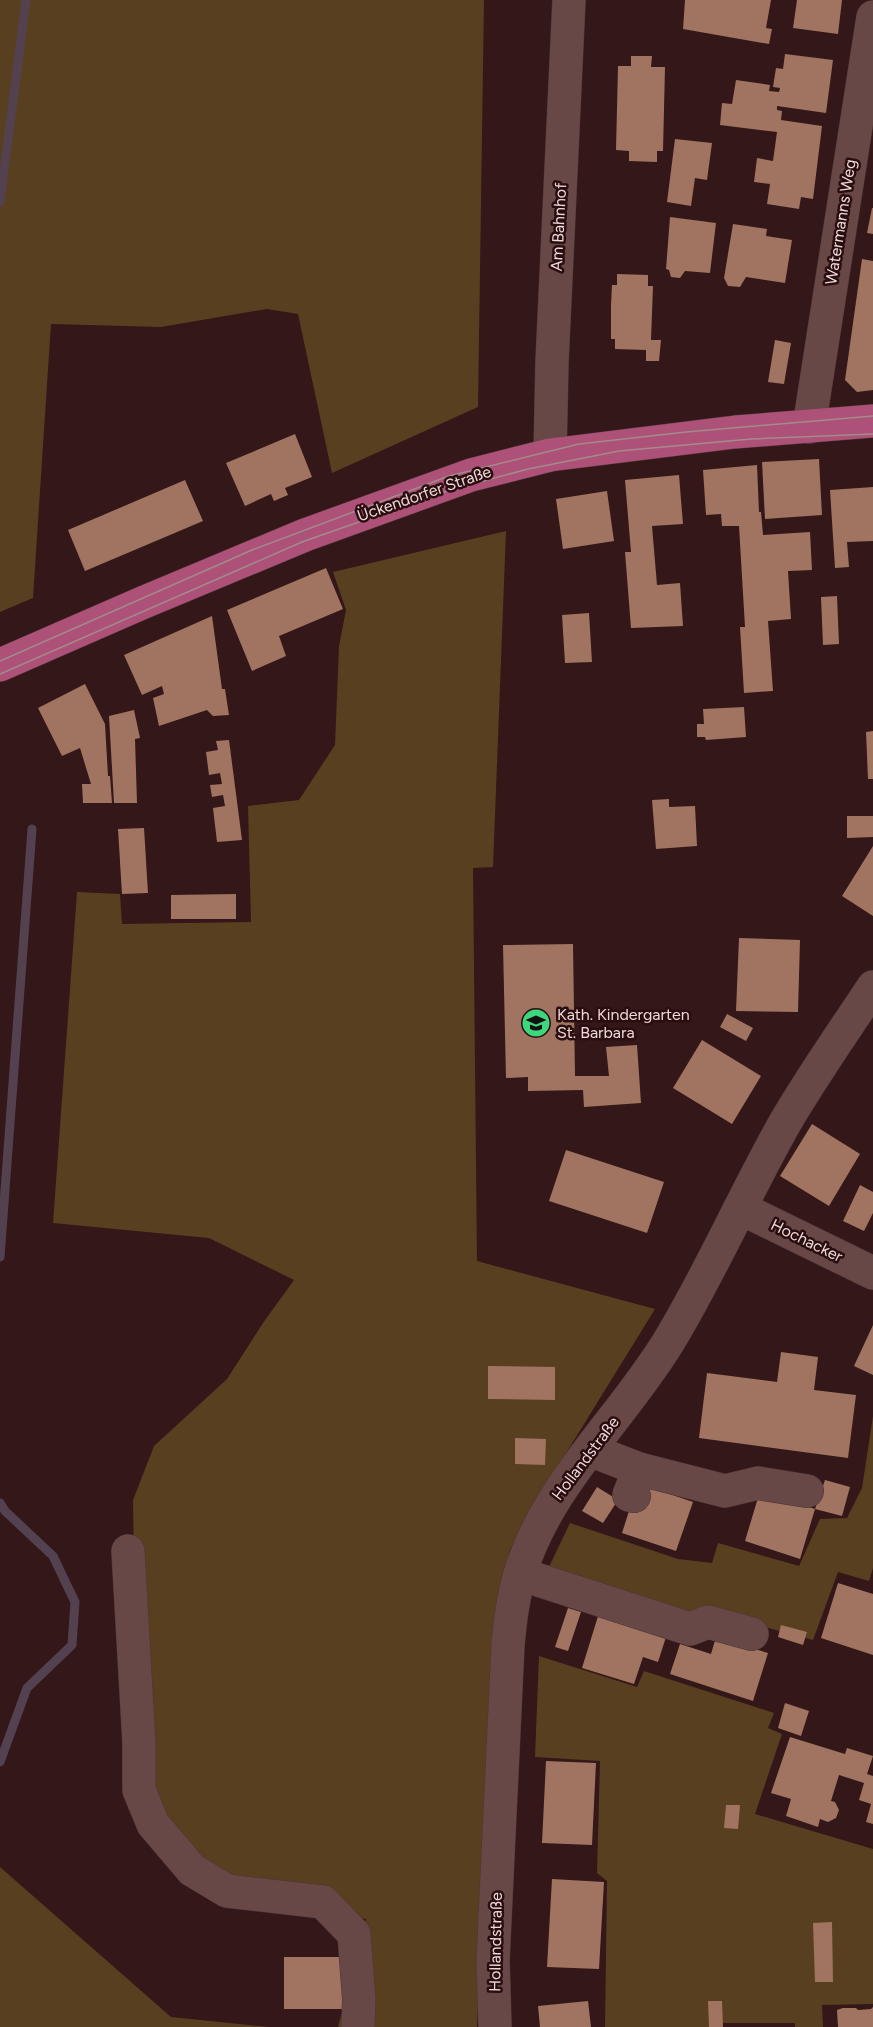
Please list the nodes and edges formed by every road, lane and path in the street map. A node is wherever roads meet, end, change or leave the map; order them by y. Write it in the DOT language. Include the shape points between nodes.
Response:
graph roads {
  1 [pos="568,0"];
  2 [pos="873,17"];
  3 [pos="873,421"];
  4 [pos="809,427"];
  5 [pos="550,455"];
  6 [pos="0,665"];
  7 [pos="873,987"];
  8 [pos="740,1208"];
  9 [pos="873,1273"];
  10 [pos="590,1450"];
  11 [pos="807,1491"];
  12 [pos="128,1551"];
  13 [pos="520,1574"];
  14 [pos="752,1634"];
  15 [pos="358,2027"];
  16 [pos="495,2027"];
  1 -- 5 [label="street, Am Bahnhof"];
  2 -- 4 [label="street, Watermanns Weg"];
  3 -- 4 [label="main road, Ückendorfer Straße"];
  4 -- 5 [label="main road, Ückendorfer Straße"];
  5 -- 6 [label="main road, Ückendorfer Straße" via="471,475 304,535"];
  7 -- 8 [label="street, Hollandstraße" via="787,1120"];
  8 -- 9 [label="street, Hochacker"];
  8 -- 10 [label="street, Hollandstraße" via="669,1342"];
  10 -- 11 [label="street" via="636,1483 725,1491 758,1484"];
  10 -- 13 [label="street, Hollandstraße" via="552,1503"];
  12 -- 15 [label="street" via="139,1790 153,1824 192,1870 227,1891 323,1902 354,1934"];
  13 -- 14 [label="street" via="690,1629 708,1622"];
  13 -- 16 [label="street, Hollandstraße" via="508,1645 493,1960"];
}
